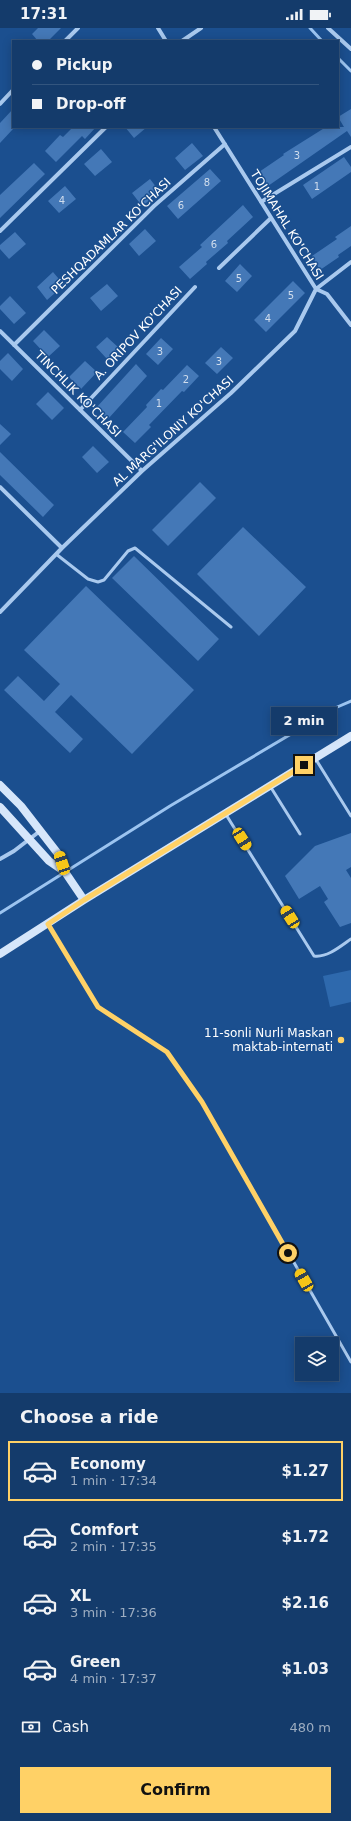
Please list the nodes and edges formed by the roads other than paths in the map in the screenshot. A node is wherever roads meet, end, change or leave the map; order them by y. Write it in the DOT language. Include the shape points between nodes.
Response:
graph roads {
  1 [pos="78,28"];
  2 [pos="158,28"];
  3 [pos="201,28"];
  4 [pos="328,28"];
  5 [pos="66,40"];
  6 [pos="165,40"];
  7 [pos="183,40"];
  8 [pos="351,49"];
  9 [pos="12,91"];
  10 [pos="0,104"];
  11 [pos="105,128"];
  12 [pos="215,128"];
  13 [pos="225,144"];
  14 [pos="351,147"];
  15 [pos="261,202"];
  16 [pos="271,218"];
  17 [pos="0,231"];
  18 [pos="351,262"];
  19 [pos="219,268"];
  20 [pos="195,287"];
  21 [pos="316,289"];
  22 [pos="351,325"];
  23 [pos="0,331"];
  24 [pos="14,346"];
  25 [pos="80,410"];
  26 [pos="142,471"];
  27 [pos="0,487"];
  28 [pos="62,548"];
  29 [pos="56,554"];
  30 [pos="0,612"];
  31 [pos="231,627"];
  32 [pos="351,736"];
  33 [pos="315,758"];
  34 [pos="0,785"];
  35 [pos="270,786"];
  36 [pos="0,807"];
  37 [pos="225,813"];
  38 [pos="351,816"];
  39 [pos="40,831"];
  40 [pos="300,834"];
  41 [pos="30,840"];
  42 [pos="0,859"];
  43 [pos="65,872"];
  44 [pos="84,900"];
  45 [pos="48,924"];
  46 [pos="351,939"];
  47 [pos="0,954"];
  48 [pos="351,1362"];
  1 -- 5 [label="street"];
  2 -- 6 [label="street"];
  3 -- 7 [label="street"];
  4 -- 8 [label="street"];
  9 -- 10 [label="street"];
  11 -- 17 [label="street"];
  12 -- 13 [label="street, TOJIMAHAL KO'CHASI"];
  13 -- 15 [label="street, TOJIMAHAL KO'CHASI"];
  13 -- 24 [label="street, PESHQADAMLAR KO'CHASI" via="154,206"];
  14 -- 15 [label="street"];
  15 -- 16 [label="street, TOJIMAHAL KO'CHASI"];
  16 -- 19 [label="street"];
  16 -- 21 [label="street, TOJIMAHAL KO'CHASI"];
  18 -- 21 [label="street, AL MARG'ILONIY KO'CHASI"];
  20 -- 25 [label="street, A. ORIPOV KO'CHASI"];
  21 -- 22 [label="street, TOJIMAHAL KO'CHASI" via="327,294"];
  21 -- 26 [label="street, AL MARG'ILONIY KO'CHASI" via="295,331 231,393"];
  23 -- 24 [label="street, TINCHLIK KO'CHASI"];
  24 -- 25 [label="street, TINCHLIK KO'CHASI"];
  25 -- 26 [label="street, TINCHLIK KO'CHASI"];
  26 -- 28 [label="street, AL MARG'ILONIY KO'CHASI"];
  27 -- 28 [label="street"];
  28 -- 29 [label="street, AL MARG'ILONIY KO'CHASI"];
  29 -- 30 [label="street, AL MARG'ILONIY KO'CHASI"];
  29 -- 31 [label="lane" via="88,579 98,582 104,580 128,551 135,548"];
  32 -- 33 [label="main road"];
  33 -- 35 [label="main road"];
  33 -- 38 [label="lane"];
  34 -- 39 [label="main road" via="21,806"];
  35 -- 37 [label="main road"];
  35 -- 40 [label="lane"];
  36 -- 41 [label="main road"];
  37 -- 44 [label="main road"];
  37 -- 46 [label="lane" via="314,956 320,957 330,953"];
  39 -- 41 [label="street"];
  39 -- 43 [label="main road" via="59,855"];
  41 -- 42 [label="street"];
  41 -- 43 [label="main road" via="49,861"];
  43 -- 44 [label="main road"];
  44 -- 45 [label="main road"];
  45 -- 47 [label="main road"];
  45 -- 48 [label="lane" via="98,1007 167,1052 202,1102"];
}
